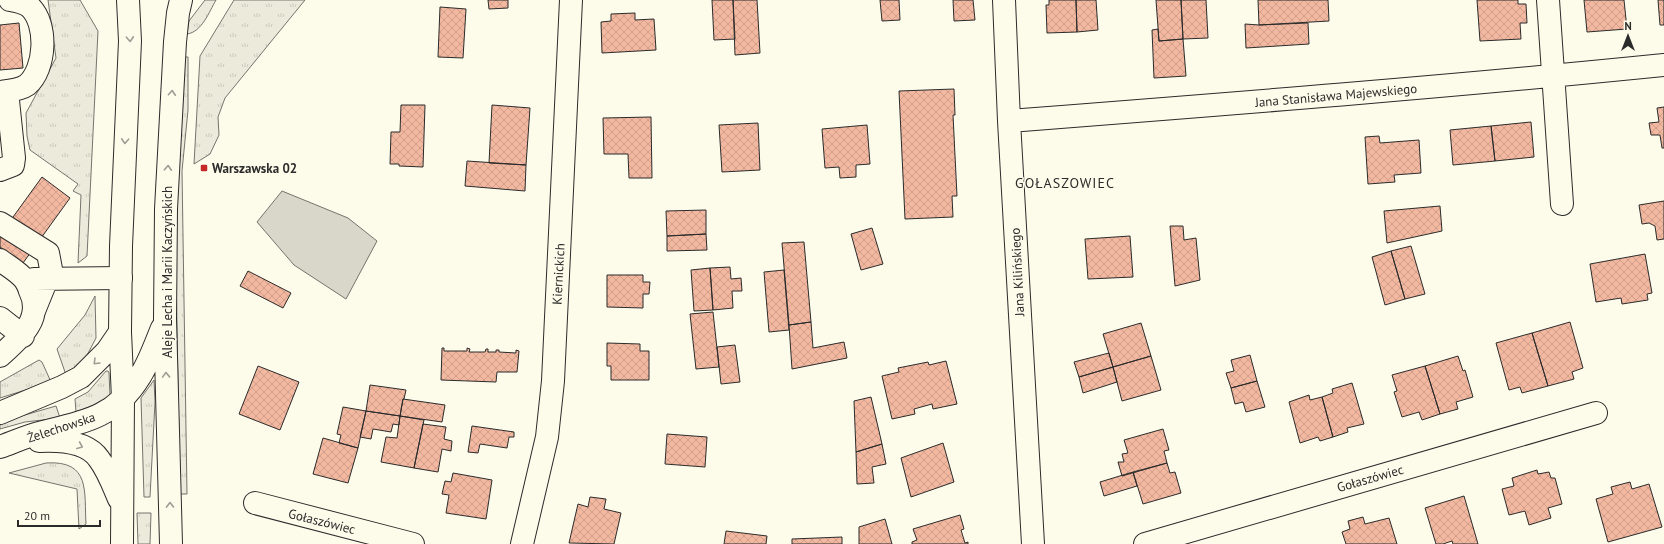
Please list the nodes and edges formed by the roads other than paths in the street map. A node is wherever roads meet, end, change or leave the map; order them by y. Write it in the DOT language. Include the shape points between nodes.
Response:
graph roads {
  1 [pos="9,0"];
  2 [pos="128,0"];
  3 [pos="181,0"];
  4 [pos="570,0"];
  5 [pos="1004,0"];
  6 [pos="1548,0"];
  7 [pos="0,1"];
  8 [pos="1664,65"];
  9 [pos="1554,76"];
  10 [pos="3,92"];
  11 [pos="1008,121"];
  12 [pos="0,170"];
  13 [pos="1562,204"];
  14 [pos="0,223"];
  15 [pos="0,260"];
  16 [pos="121,278"];
  17 [pos="47,279"];
  18 [pos="25,280"];
  19 [pos="34,311"];
  20 [pos="0,318"];
  21 [pos="165,319"];
  22 [pos="120,332"];
  23 [pos="23,336"];
  24 [pos="0,356"];
  25 [pos="123,399"];
  26 [pos="0,413"];
  27 [pos="1596,413"];
  28 [pos="7,444"];
  29 [pos="121,504"];
  30 [pos="255,504"];
  31 [pos="122,544"];
  32 [pos="171,544"];
  33 [pos="413,544"];
  34 [pos="522,544"];
  35 [pos="1033,544"];
  36 [pos="1145,544"];
  1 -- 7 [label="street"];
  1 -- 10 [label="street" via="30,7 40,23 43,50 34,75 26,85"];
  2 -- 16 [label="street, one-way" via="130,41"];
  21 -- 3 [label="street, Aleje Lecha i Marii Kaczyńskich, one-way" via="169,148"];
  4 -- 34 [label="street, Kiernickich" via="553,381 547,437"];
  5 -- 11 [label="street, Jana Kilińskiego"];
  6 -- 9 [label="street"];
  8 -- 9 [label="street, Jana Stanisława Majewskiego"];
  9 -- 11 [label="street, Jana Stanisława Majewskiego"];
  9 -- 13 [label="street"];
  10 -- 12 [label="street" via="14,158 13,166"];
  11 -- 35 [label="street, Jana Kilińskiego"];
  14 -- 17 [label="street" via="48,253 52,269"];
  15 -- 18 [label="street"];
  16 -- 17 [label="street"];
  16 -- 22 [label="street"];
  17 -- 18 [label="street"];
  17 -- 19 [label="street"];
  18 -- 19 [label="street" via="33,296"];
  19 -- 23 [label="street"];
  20 -- 23 [label="street"];
  21 -- 25 [label="street, Żelechowska" via="139,379"];
  32 -- 21 [label="street, Aleje Lecha i Marii Kaczyńskich, one-way"];
  22 -- 25 [label="street"];
  22 -- 26 [label="street, one-way" via="107,351 81,377"];
  23 -- 24 [label="street"];
  25 -- 28 [label="street, Żelechowska" via="111,409 86,422 42,432"];
  25 -- 29 [label="street"];
  27 -- 36 [label="street, Gołaszówiec"];
  28 -- 29 [label="street, one-way" via="70,442 91,451 99,458"];
  29 -- 31 [label="street"];
  30 -- 33 [label="street, Gołaszówiec"];
}
